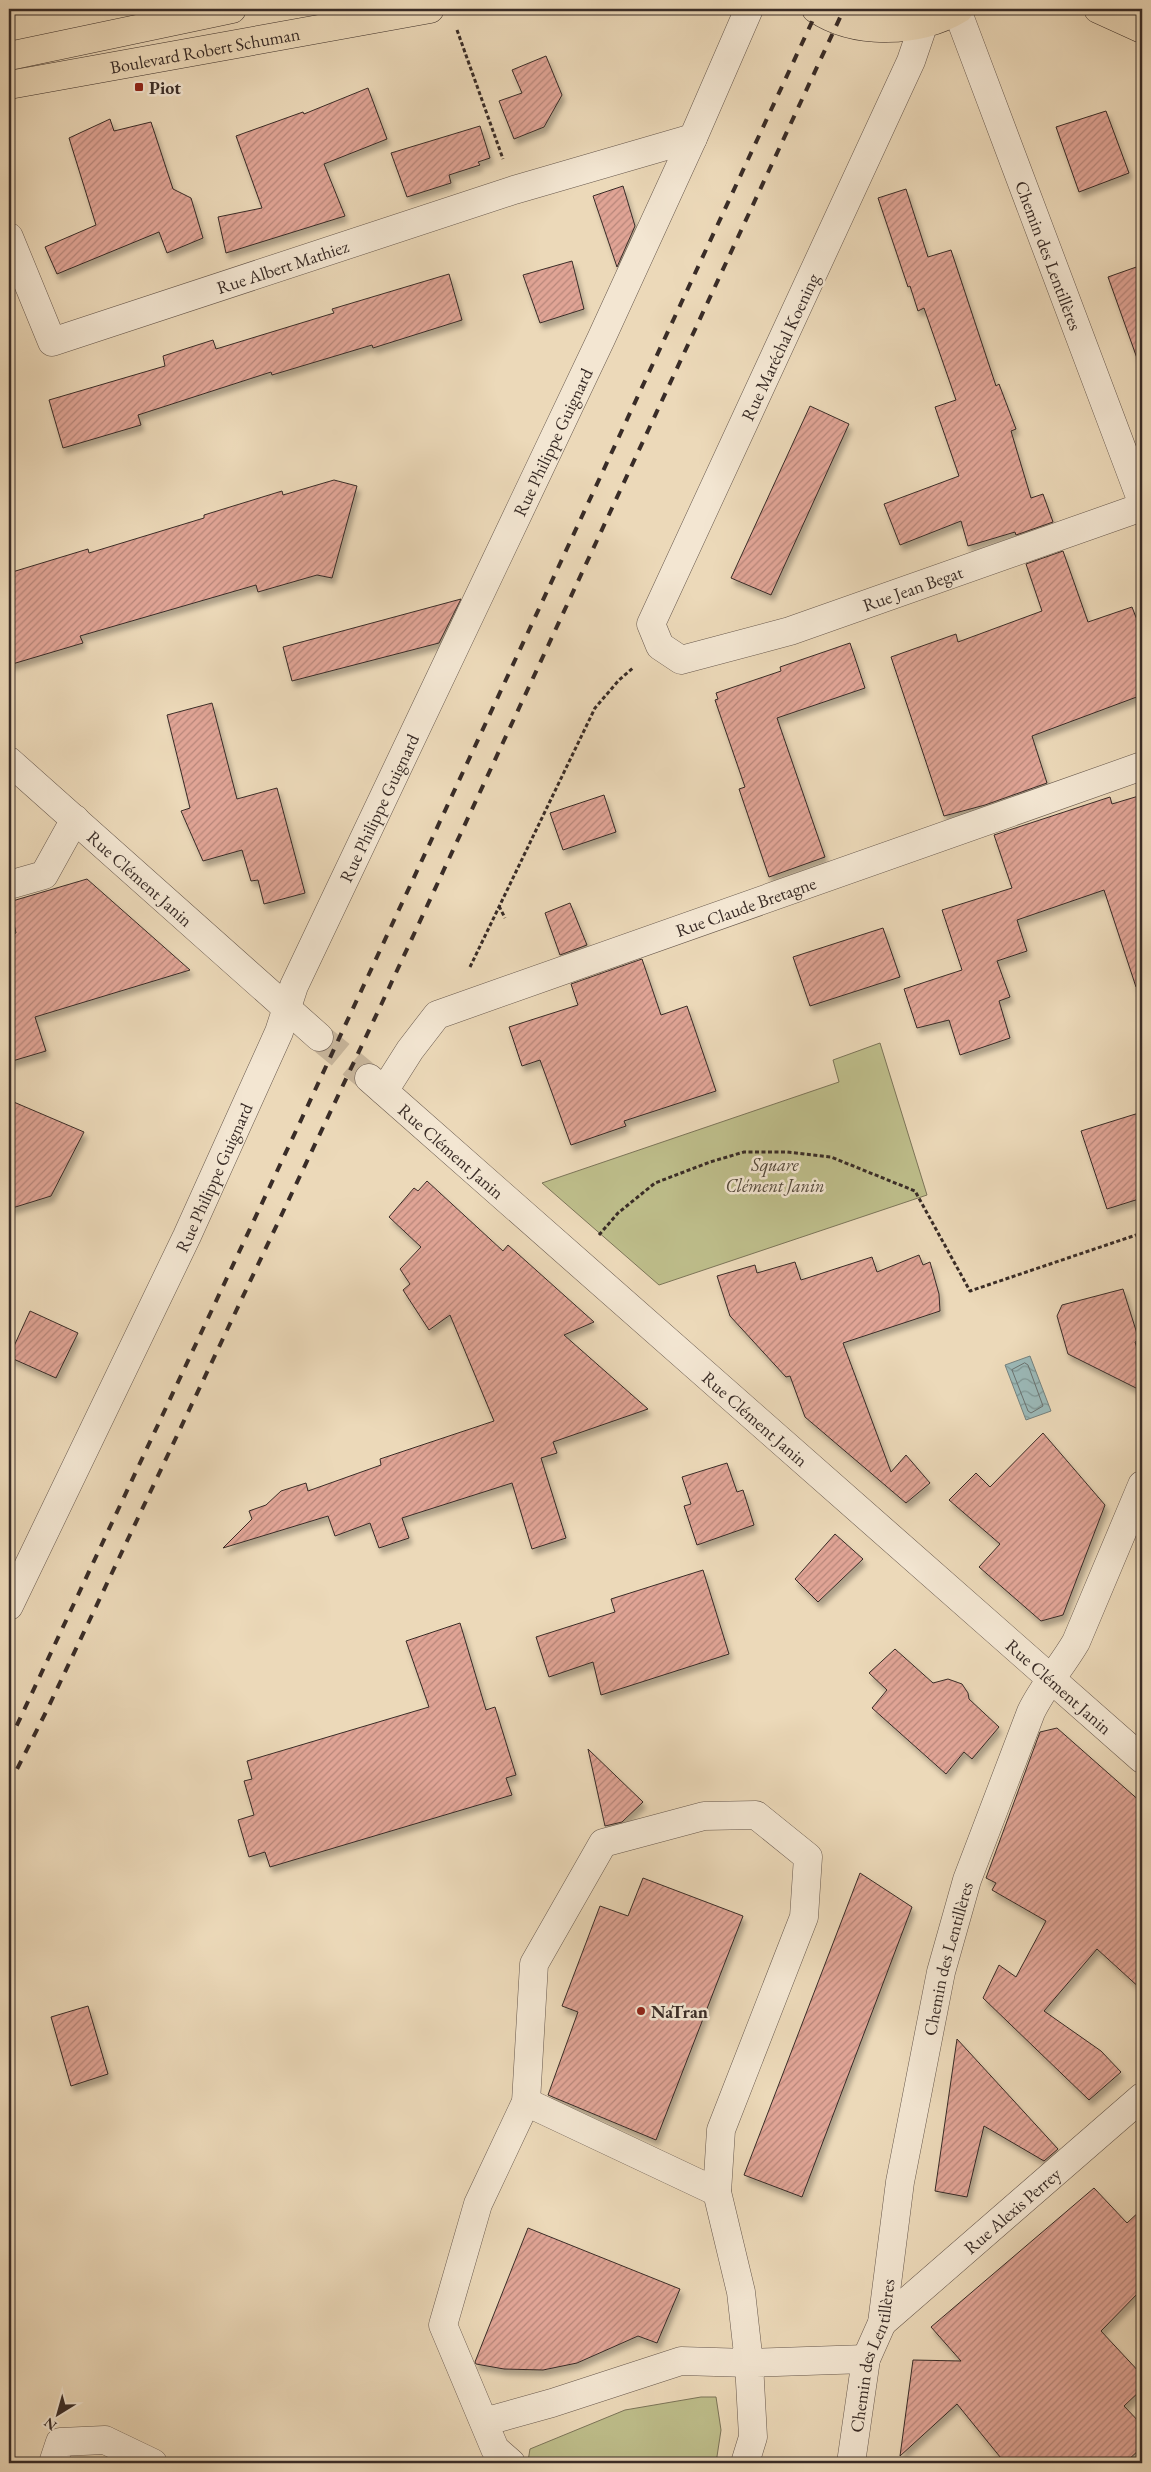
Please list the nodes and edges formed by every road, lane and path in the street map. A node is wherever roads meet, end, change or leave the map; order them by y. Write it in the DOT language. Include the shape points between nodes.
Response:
graph roads {
  1 [pos="232,9"];
  2 [pos="430,9"];
  3 [pos="749,9"];
  4 [pos="816,9"];
  5 [pos="958,9"];
  6 [pos="1098,9"];
  7 [pos="924,23"];
  8 [pos="455,27"];
  9 [pos="1142,29"];
  10 [pos="9,56"];
  11 [pos="9,85"];
  12 [pos="694,138"];
  13 [pos="514,190"];
  14 [pos="9,237"];
  15 [pos="1142,502"];
  16 [pos="1142,507"];
  17 [pos="670,653"];
  18 [pos="9,761"];
  19 [pos="1142,766"];
  20 [pos="75,819"];
  21 [pos="9,885"];
  22 [pos="499,905"];
  23 [pos="505,918"];
  24 [pos="469,969"];
  25 [pos="288,1010"];
  26 [pos="319,1037"];
  27 [pos="377,1085"];
  28 [pos="1142,1233"];
  29 [pos="577,1262"];
  30 [pos="1142,1485"];
  31 [pos="9,1606"];
  32 [pos="1051,1680"];
  33 [pos="1142,1760"];
  34 [pos="1142,2097"];
  35 [pos="526,2102"];
  36 [pos="717,2192"];
  37 [pos="882,2323"];
  38 [pos="866,2359"];
  39 [pos="748,2362"];
  40 [pos="484,2422"];
  41 [pos="53,2463"];
  42 [pos="153,2463"];
  43 [pos="512,2463"];
  44 [pos="745,2463"];
  45 [pos="851,2463"];
  1 -- 10 [label="main road, Boulevard Robert Schuman"];
  2 -- 11 [label="main road, Boulevard Robert Schuman"];
  3 -- 12 [label="street, Rue Philippe Guignard"];
  4 -- 7 [label="main road" via="848,23 869,27 896,28"];
  5 -- 7 [label="main road"];
  5 -- 15 [label="street, Chemin des Lentillères"];
  6 -- 9 [label="main road"];
  7 -- 17 [label="street, Rue Maréchal Koening" via="911,61 651,624"];
  8 -- 13 [label="path"];
  12 -- 13 [label="street, Rue Albert Mathiez"];
  12 -- 25 [label="street, Rue Philippe Guignard" via="294,986"];
  13 -- 14 [label="street, Rue Albert Mathiez" via="52,342"];
  16 -- 17 [label="street, Rue Jean Begat" via="790,631"];
  17 -- 22 [label="path" via="619,680 595,708"];
  18 -- 20 [label="street, Rue Clément Janin"];
  19 -- 27 [label="street, Rue Claude Bretagne" via="437,1015"];
  20 -- 21 [label="street, Rue Clément Janin" via="44,874"];
  20 -- 25 [label="street, Rue Clément Janin"];
  22 -- 23 [label="path"];
  22 -- 24 [label="path"];
  25 -- 26 [label="street, Rue Clément Janin"];
  25 -- 31 [label="street, Rue Philippe Guignard" via="187,1236"];
  27 -- 29 [label="street, Rue Clément Janin"];
  28 -- 29 [label="path" via="970,1291 915,1191 831,1157 744,1152 655,1183 618,1213"];
  29 -- 32 [label="street, Rue Clément Janin"];
  30 -- 32 [label="street, Chemin des Lentillères" via="1076,1642"];
  32 -- 33 [label="street, Rue Clément Janin"];
  32 -- 37 [label="street, Chemin des Lentillères" via="1031,1712 971,1872 942,1972 900,2182"];
  34 -- 37 [label="street, Rue Alexis Perrey"];
  35 -- 36 [label="street"];
  35 -- 36 [label="street" via="534,1964 603,1843 704,1816 756,1815 808,1857 804,1917 722,2130"];
  35 -- 40 [label="street" via="478,2204 443,2325"];
  36 -- 39 [label="street" via="741,2292"];
  37 -- 38 [label="street, Chemin des Lentillères"];
  38 -- 39 [label="street"];
  38 -- 45 [label="street, Chemin des Lentillères"];
  39 -- 40 [label="street" via="681,2361"];
  39 -- 44 [label="street" via="753,2437"];
  40 -- 43 [label="street" via="495,2449"];
  41 -- 42 [label="street" via="60,2442 105,2440"];
}
